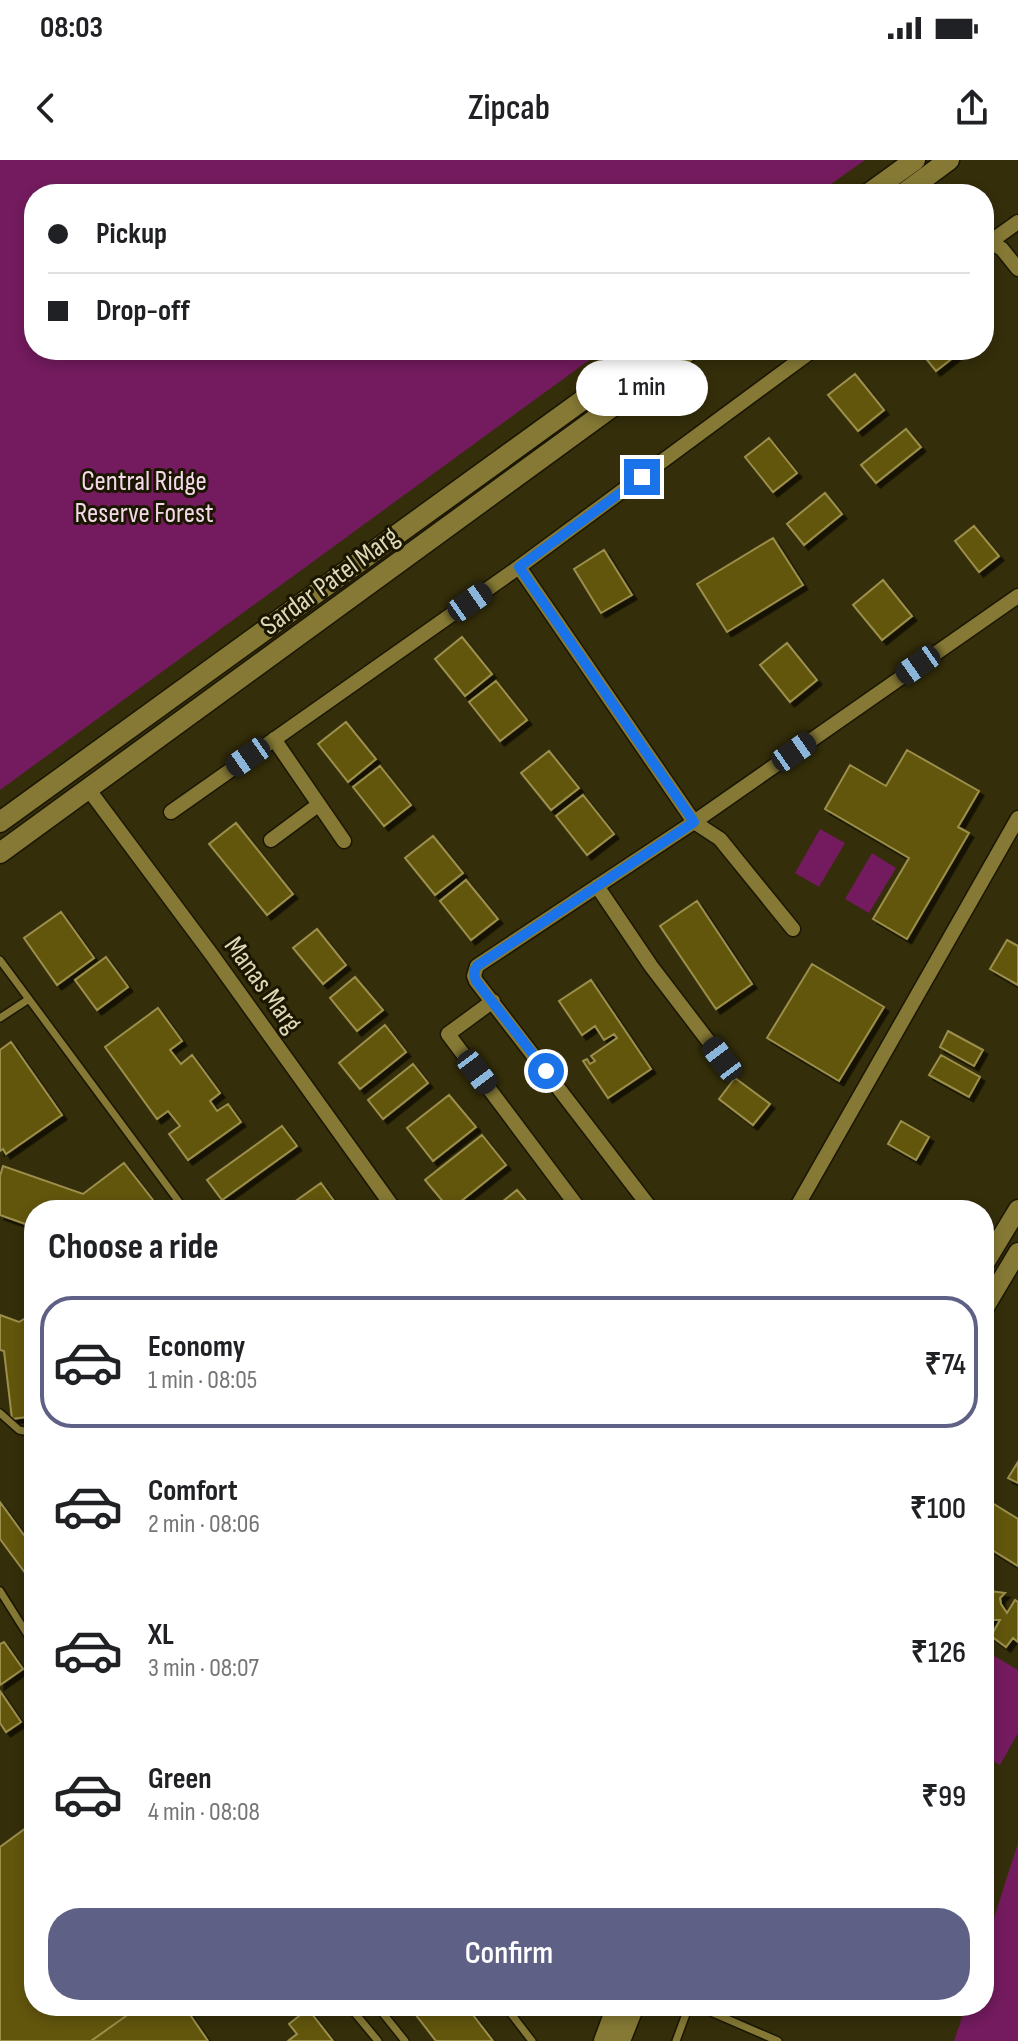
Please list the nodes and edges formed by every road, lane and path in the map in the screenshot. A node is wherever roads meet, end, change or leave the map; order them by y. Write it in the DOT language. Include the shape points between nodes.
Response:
graph roads {
  1 [pos="915,160"];
  2 [pos="949,160"];
  3 [pos="882,184"];
  4 [pos="917,184"];
  5 [pos="1018,222"];
  6 [pos="994,236"];
  7 [pos="994,244"];
  8 [pos="1018,269"];
  9 [pos="638,360"];
  10 [pos="676,360"];
  11 [pos="799,360"];
  12 [pos="519,567"];
  13 [pos="1018,596"];
  14 [pos="274,739"];
  15 [pos="89,790"];
  16 [pos="318,805"];
  17 [pos="171,812"];
  18 [pos="1018,818"];
  19 [pos="0,822"];
  20 [pos="694,822"];
  21 [pos="271,840"];
  22 [pos="344,841"];
  23 [pos="0,853"];
  24 [pos="597,886"];
  25 [pos="793,929"];
  26 [pos="0,960"];
  27 [pos="29,999"];
  28 [pos="493,1001"];
  29 [pos="0,1018"];
  30 [pos="729,1062"];
  31 [pos="178,1200"];
  32 [pos="388,1200"];
  33 [pos="572,1200"];
  34 [pos="644,1200"];
  35 [pos="801,1200"];
  36 [pos="1018,1209"];
  37 [pos="994,1249"];
  38 [pos="1018,1252"];
  39 [pos="994,1292"];
  40 [pos="0,1413"];
  41 [pos="24,1431"];
  42 [pos="0,1591"];
  43 [pos="24,1629"];
  44 [pos="357,2016"];
  45 [pos="385,2016"];
  46 [pos="513,2016"];
  47 [pos="612,2016"];
  48 [pos="631,2016"];
  49 [pos="685,2016"];
  50 [pos="720,2016"];
  51 [pos="378,2041"];
  52 [pos="405,2041"];
  53 [pos="532,2041"];
  54 [pos="603,2041"];
  55 [pos="621,2041"];
  56 [pos="676,2041"];
  57 [pos="778,2041"];
  1 -- 3 [label="main road"];
  2 -- 4 [label="main road"];
  5 -- 6 [label="street"];
  7 -- 8 [label="street"];
  9 -- 19 [label="main road, Sardar Patel Marg"];
  10 -- 15 [label="main road, Sardar Patel Marg"];
  11 -- 12 [label="street"];
  12 -- 14 [label="street"];
  12 -- 20 [label="street"];
  13 -- 20 [label="street"];
  14 -- 16 [label="street"];
  14 -- 17 [label="street"];
  15 -- 23 [label="main road, Sardar Patel Marg"];
  15 -- 32 [label="street, Manas Marg"];
  16 -- 21 [label="street"];
  16 -- 22 [label="street"];
  18 -- 35 [label="street"];
  20 -- 24 [label="street"];
  20 -- 25 [label="street" via="720,839"];
  24 -- 28 [label="street" via="477,966 476,981"];
  24 -- 30 [label="street" via="651,966"];
  26 -- 27 [label="lane"];
  27 -- 29 [label="lane"];
  27 -- 31 [label="lane"];
  28 -- 33 [label="street" via="448,1034"];
  28 -- 34 [label="street"];
  36 -- 37 [label="street"];
  38 -- 39 [label="street"];
  40 -- 41 [label="lane"];
  42 -- 43 [label="lane"];
  44 -- 51 [label="lane"];
  45 -- 52 [label="lane"];
  46 -- 53 [label="lane"];
  47 -- 54 [label="street"];
  48 -- 55 [label="street"];
  49 -- 56 [label="lane"];
  50 -- 57 [label="lane"];
}
